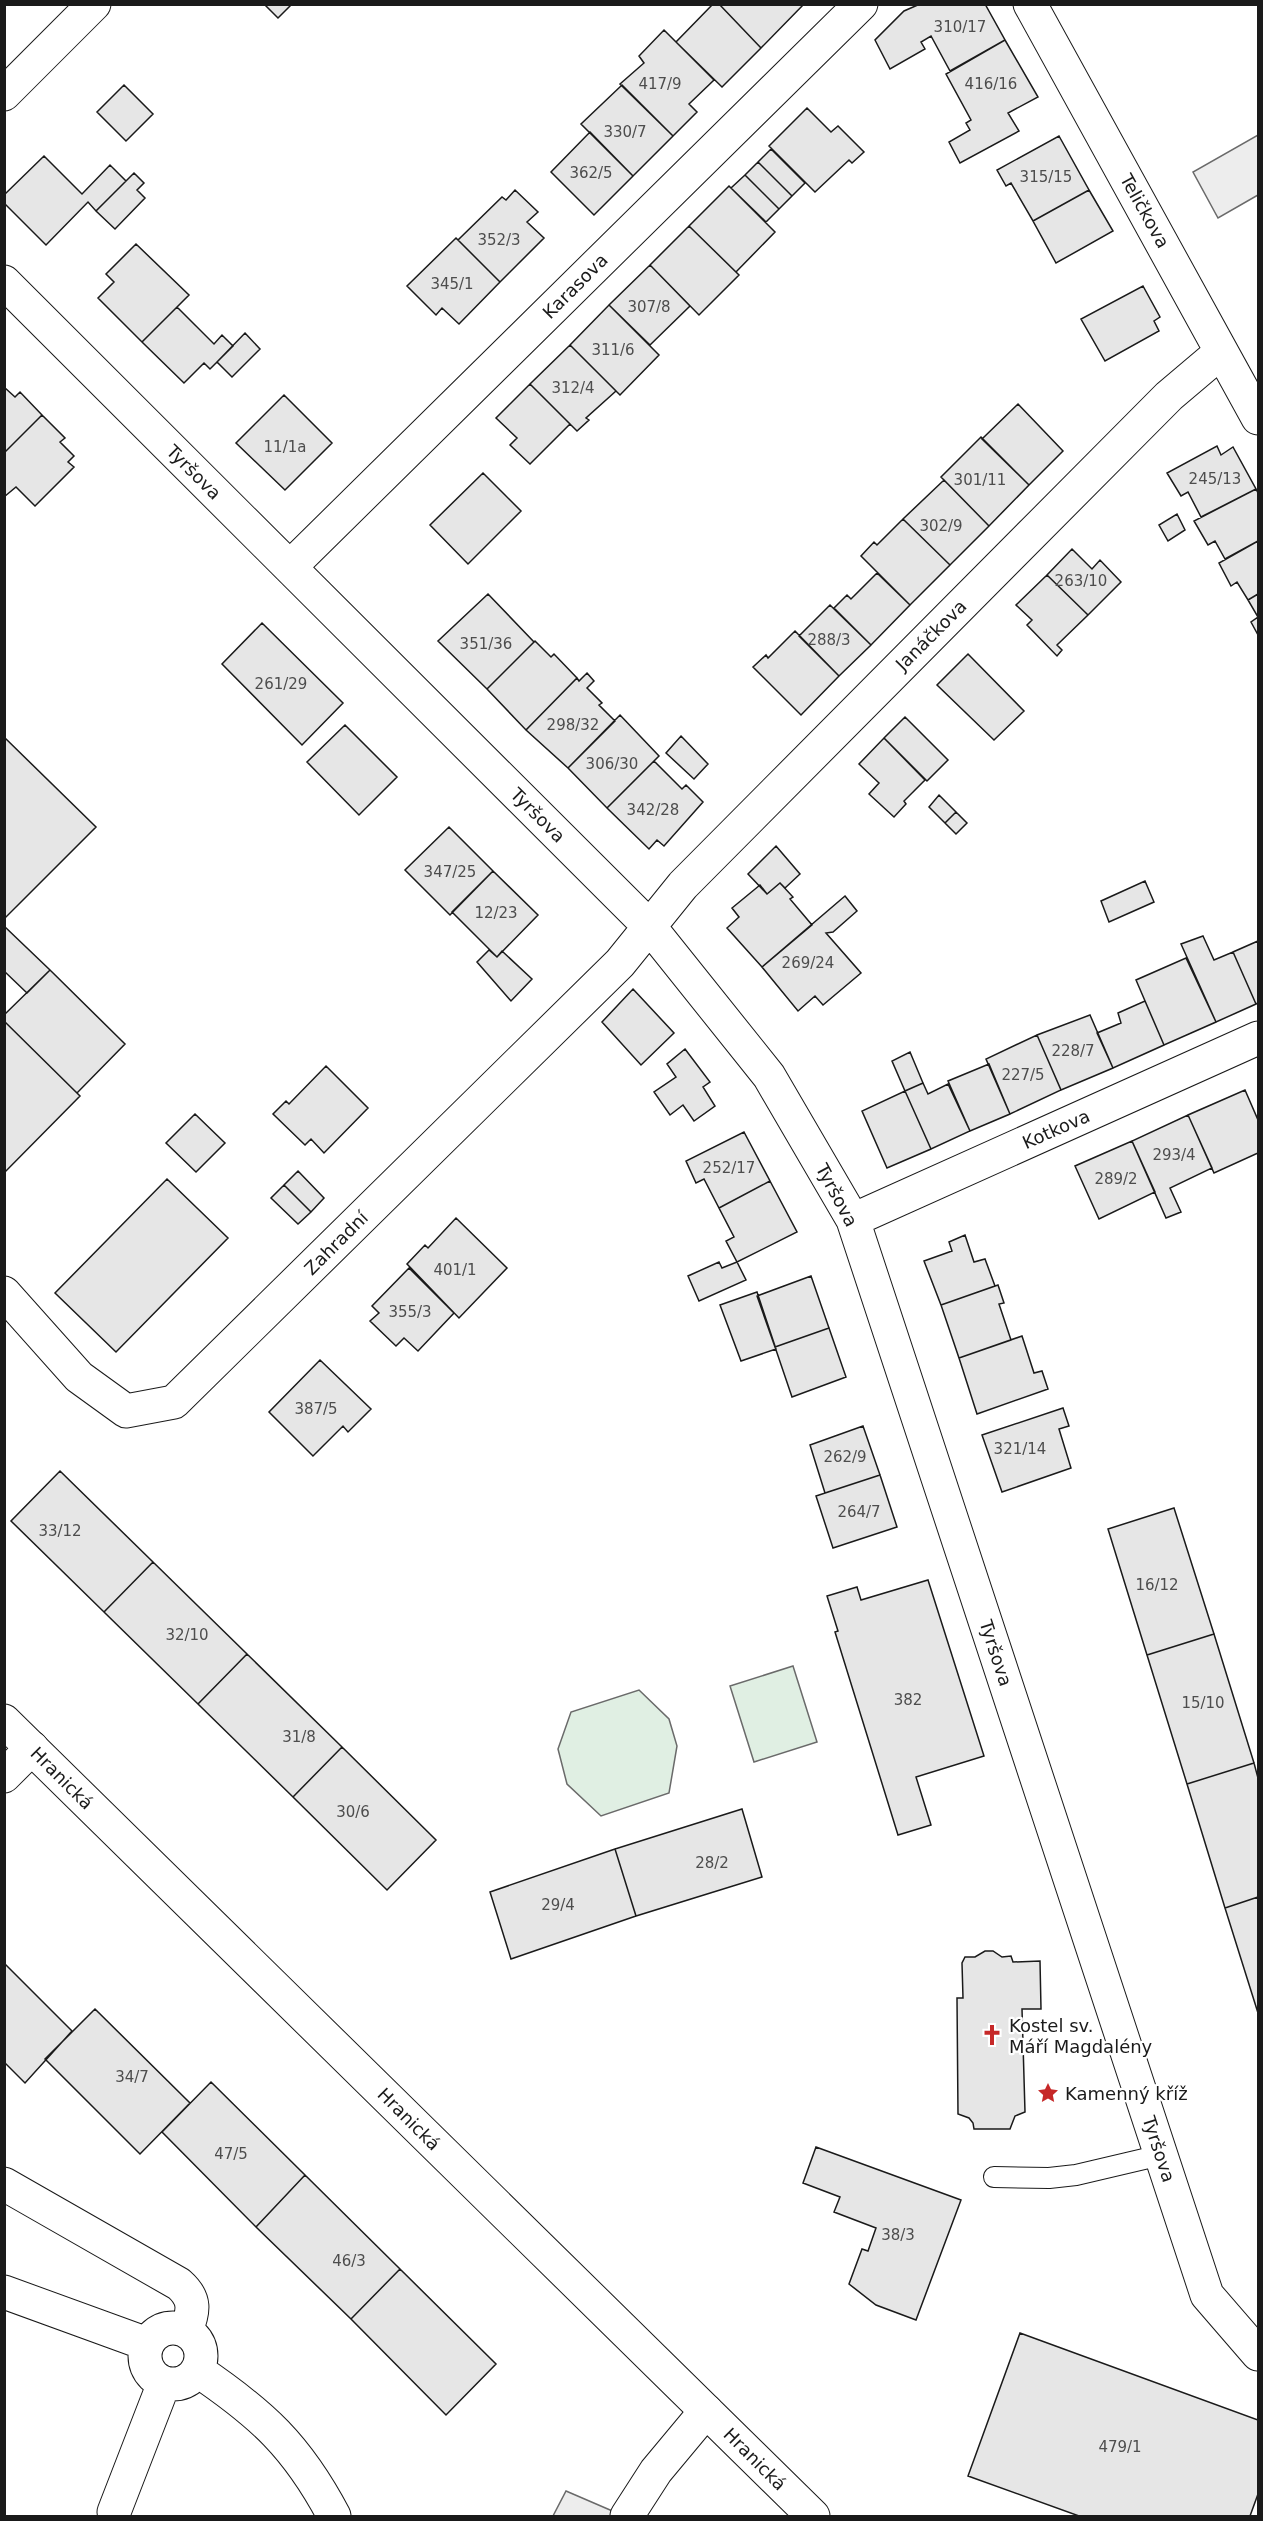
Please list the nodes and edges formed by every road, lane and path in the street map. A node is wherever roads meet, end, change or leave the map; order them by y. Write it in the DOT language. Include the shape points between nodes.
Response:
graph roads {
  1 [pos="94,4"];
  2 [pos="861,4"];
  3 [pos="1030,4"];
  4 [pos="4,94"];
  5 [pos="4,282"];
  6 [pos="1221,352"];
  7 [pos="1258,418"];
  8 [pos="290,567"];
  9 [pos="649,926"];
  10 [pos="1258,1038"];
  11 [pos="853,1220"];
  12 [pos="4,1293"];
  13 [pos="4,1720"];
  14 [pos="32,1748"];
  15 [pos="4,1776"];
  16 [pos="1161,2155"];
  17 [pos="994,2177"];
  18 [pos="4,2184"];
  19 [pos="4,2292"];
  20 [pos="186,2331"];
  21 [pos="147,2344"];
  22 [pos="1258,2354"];
  23 [pos="197,2370"];
  24 [pos="164,2383"];
  25 [pos="706,2411"];
  26 [pos="114,2512"];
  27 [pos="334,2517"];
  28 [pos="627,2517"];
  29 [pos="813,2517"];
  1 -- 4 [label="street"];
  2 -- 8 [label="street, Karasova"];
  3 -- 6 [label="street, Teličkova"];
  5 -- 8 [label="street, Tyršova"];
  6 -- 7 [label="street, Teličkova"];
  6 -- 9 [label="street, Janáčkova" via="1160,404 682,885"];
  8 -- 9 [label="street, Tyršova"];
  9 -- 11 [label="street, Tyršova" via="769,1076"];
  9 -- 12 [label="street, Zahradní" via="620,963 174,1402 126,1411 80,1377"];
  10 -- 11 [label="street, Kotkova"];
  11 -- 16 [label="street, Tyršova"];
  13 -- 14 [label="street, Hranická"];
  14 -- 15 [label="street"];
  14 -- 25 [label="street, Hranická"];
  16 -- 17 [label="lane" via="1076,2175"];
  16 -- 22 [label="street, Tyršova" via="1207,2295"];
  18 -- 20 [label="street" via="179,2284 187,2291 193,2307"];
  19 -- 21 [label="street"];
  20 -- 21 [label="street" via="164,2329"];
  20 -- 23 [label="street" via="200,2348"];
  21 -- 24 [label="street" via="147,2367"];
  23 -- 24 [label="street" via="178,2384"];
  23 -- 27 [label="street" via="266,2421 318,2487"];
  24 -- 26 [label="street"];
  25 -- 28 [label="street" via="656,2472"];
  25 -- 29 [label="street, Hranická"];
}
